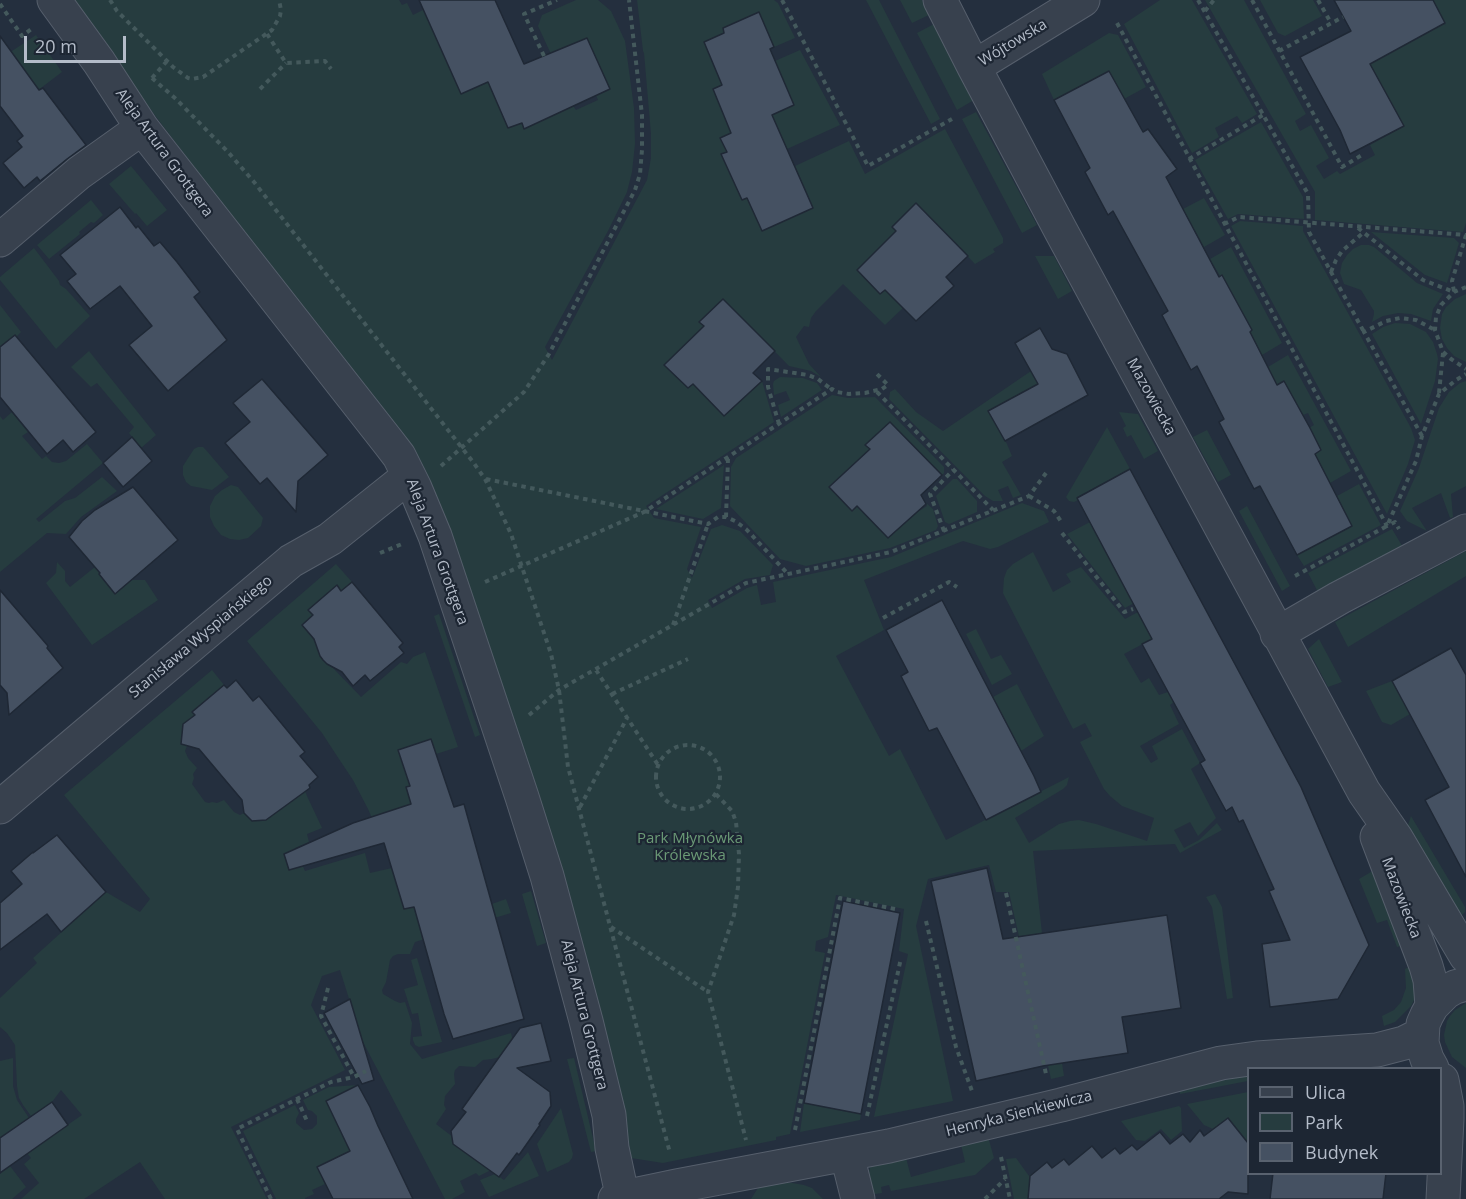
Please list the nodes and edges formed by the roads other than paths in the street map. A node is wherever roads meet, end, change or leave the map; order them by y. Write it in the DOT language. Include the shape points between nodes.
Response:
graph roads {
  1 [pos="940,0"];
  2 [pos="1083,0"];
  3 [pos="46,12"];
  4 [pos="974,67"];
  5 [pos="142,128"];
  6 [pos="0,240"];
  7 [pos="409,476"];
  8 [pos="1466,531"];
  9 [pos="1277,634"];
  10 [pos="1364,792"];
  11 [pos="0,807"];
  12 [pos="1466,956"];
  13 [pos="1466,984"];
  14 [pos="1427,1020"];
  15 [pos="1436,1067"];
  16 [pos="1445,1079"];
  17 [pos="847,1155"];
  18 [pos="620,1198"];
  19 [pos="858,1199"];
  20 [pos="1443,1199"];
  1 -- 4 [label="street, Mazowiecka"];
  2 -- 4 [label="street, Wójtowska"];
  3 -- 5 [label="street, Aleja Artura Grottgera" via="99,62"];
  4 -- 9 [label="street, Mazowiecka"];
  5 -- 6 [label="street" via="79,173"];
  5 -- 7 [label="street, Aleja Artura Grottgera" via="399,456"];
  7 -- 11 [label="street, Stanisława Wyspiańskiego" via="330,539 291,561"];
  7 -- 18 [label="street, Aleja Artura Grottgera" via="438,545 547,876 606,1104"];
  8 -- 9 [label="street"];
  9 -- 10 [label="street, Mazowiecka"];
  10 -- 12 [label="street, Mazowiecka"];
  10 -- 14 [label="street, Mazowiecka" via="1430,980"];
  13 -- 14 [label="street, Henryka Sienkiewicza" via="1446,992"];
  14 -- 15 [label="street, Mazowiecka" via="1424,1051"];
  14 -- 17 [label="street, Henryka Sienkiewicza" via="1404,1043 1377,1050 1221,1064"];
  16 -- 20 [label="street"];
  17 -- 18 [label="street, Henryka Sienkiewicza"];
  17 -- 19 [label="street"];
}
